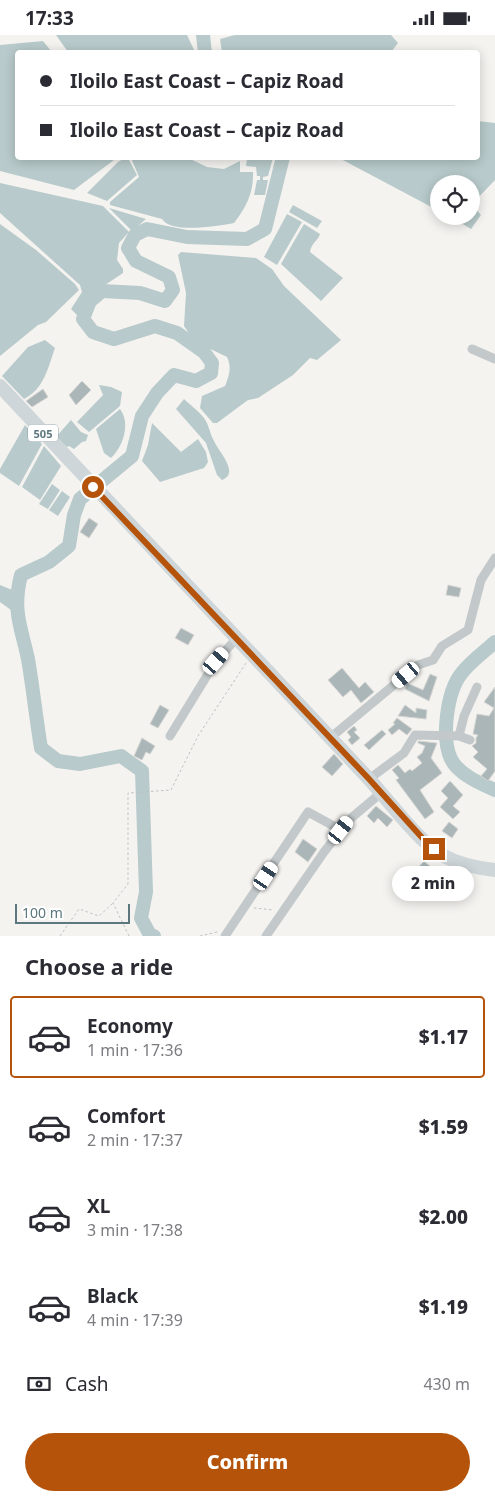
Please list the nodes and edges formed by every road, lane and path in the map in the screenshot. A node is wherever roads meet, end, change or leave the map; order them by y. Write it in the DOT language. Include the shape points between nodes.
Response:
graph roads {
  1 [pos="472,349"];
  2 [pos="495,359"];
  3 [pos="0,386"];
  4 [pos="495,558"];
  5 [pos="237,638"];
  6 [pos="252,654"];
  7 [pos="477,687"];
  8 [pos="170,736"];
  9 [pos="459,736"];
  10 [pos="330,738"];
  11 [pos="470,740"];
  12 [pos="369,779"];
  13 [pos="381,793"];
  14 [pos="341,830"];
  15 [pos="495,870"];
  16 [pos="113,903"];
  17 [pos="60,936"];
  18 [pos="129,936"];
  19 [pos="225,936"];
  20 [pos="266,936"];
  1 -- 2 [label="street"];
  3 -- 5 [label="main road, 505"];
  4 -- 10 [label="street" via="481,581 468,630 442,647 433,660 418,665"];
  5 -- 6 [label="main road, 505"];
  5 -- 8 [label="street" via="216,661"];
  6 -- 10 [label="main road, 505"];
  6 -- 16 [label="path" via="198,736 171,790 128,793 128,884"];
  7 -- 9 [label="street"];
  9 -- 11 [label="street"];
  9 -- 12 [label="street" via="415,735 404,753"];
  10 -- 12 [label="main road, 505"];
  12 -- 13 [label="main road, 505"];
  13 -- 14 [label="street"];
  13 -- 15 [label="main road, 505" via="442,855 461,863"];
  14 -- 19 [label="street" via="308,812"];
  14 -- 20 [label="street"];
  16 -- 17 [label="path" via="99,916 79,909"];
  16 -- 18 [label="path"];
}
